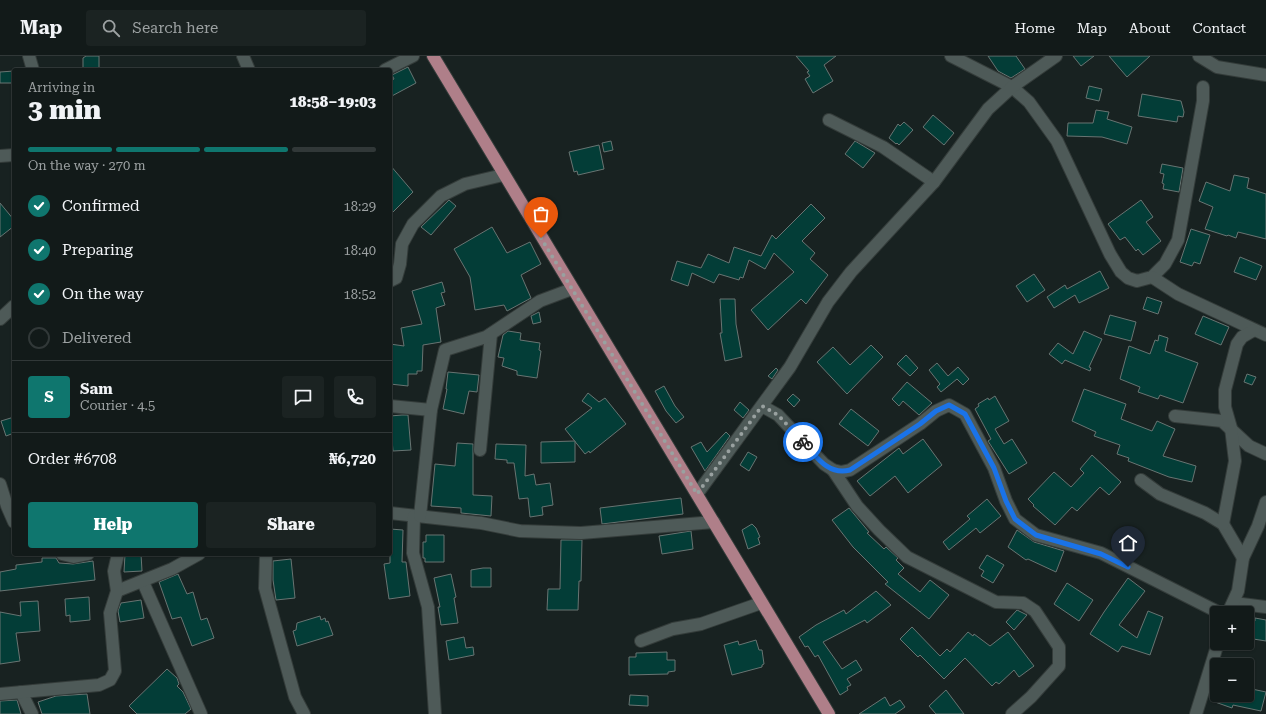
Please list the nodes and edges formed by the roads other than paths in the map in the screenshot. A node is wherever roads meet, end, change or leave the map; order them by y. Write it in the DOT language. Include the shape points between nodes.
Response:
graph roads {
  1 [pos="29,56"];
  2 [pos="243,56"];
  3 [pos="413,56"];
  4 [pos="433,56"];
  5 [pos="951,56"];
  6 [pos="1056,56"];
  7 [pos="1199,56"];
  8 [pos="32,68"];
  9 [pos="248,68"];
  10 [pos="389,68"];
  11 [pos="1266,75"];
  12 [pos="1012,87"];
  13 [pos="1204,87"];
  14 [pos="829,120"];
  15 [pos="12,155"];
  16 [pos="0,156"];
  17 [pos="503,175"];
  18 [pos="934,182"];
  19 [pos="1152,276"];
  20 [pos="392,280"];
  21 [pos="572,289"];
  22 [pos="12,308"];
  23 [pos="0,320"];
  24 [pos="1254,330"];
  25 [pos="491,334"];
  26 [pos="1266,335"];
  27 [pos="392,406"];
  28 [pos="762,406"];
  29 [pos="431,410"];
  30 [pos="1175,416"];
  31 [pos="1231,428"];
  32 [pos="480,450"];
  33 [pos="1266,454"];
  34 [pos="833,470"];
  35 [pos="1141,480"];
  36 [pos="0,484"];
  37 [pos="697,494"];
  38 [pos="1266,502"];
  39 [pos="392,513"];
  40 [pos="417,516"];
  41 [pos="12,517"];
  42 [pos="714,522"];
  43 [pos="1223,524"];
  44 [pos="118,556"];
  45 [pos="195,556"];
  46 [pos="266,556"];
  47 [pos="1243,558"];
  48 [pos="143,582"];
  49 [pos="117,591"];
  50 [pos="761,603"];
  51 [pos="1232,606"];
  52 [pos="1254,607"];
  53 [pos="1266,607"];
  54 [pos="1210,608"];
  55 [pos="640,641"];
  56 [pos="1216,650"];
  57 [pos="21,692"];
  58 [pos="0,694"];
  59 [pos="32,714"];
  60 [pos="201,714"];
  61 [pos="304,714"];
  62 [pos="435,714"];
  63 [pos="828,714"];
  64 [pos="1012,714"];
  65 [pos="1197,714"];
  1 -- 8 [label="street"];
  2 -- 9 [label="street"];
  3 -- 10 [label="street"];
  4 -- 17 [label="main road"];
  5 -- 12 [label="street"];
  6 -- 12 [label="street"];
  7 -- 11 [label="street" via="1217,67"];
  12 -- 18 [label="street" via="988,109"];
  12 -- 19 [label="street" via="1029,102 1057,140 1102,240 1121,272 1137,281"];
  13 -- 19 [label="street" via="1178,240 1165,264"];
  14 -- 18 [label="street" via="883,147"];
  15 -- 16 [label="street"];
  17 -- 20 [label="street" via="465,184 441,196 413,224 402,244 400,264 396,278"];
  17 -- 21 [label="main road"];
  18 -- 28 [label="street" via="851,272 828,302 790,367"];
  19 -- 24 [label="street" via="1178,294"];
  21 -- 25 [label="street" via="540,301"];
  21 -- 37 [label="main road"];
  22 -- 23 [label="street"];
  24 -- 26 [label="street"];
  24 -- 31 [label="street" via="1242,337 1237,344 1225,390 1225,406"];
  25 -- 29 [label="street" via="444,350"];
  25 -- 32 [label="street"];
  27 -- 29 [label="street"];
  28 -- 34 [label="street" via="778,415 824,464"];
  28 -- 37 [label="street"];
  29 -- 40 [label="street"];
  30 -- 31 [label="street" via="1222,421"];
  31 -- 33 [label="street" via="1240,439"];
  31 -- 43 [label="street" via="1235,461"];
  34 -- 54 [label="street" via="850,470 936,411 949,405 965,414 994,468 1015,519 1036,535 1101,554"];
  34 -- 64 [label="street" via="857,506 907,557 996,602 1023,603 1035,611 1059,647 1059,666"];
  35 -- 43 [label="street" via="1160,494 1205,513"];
  36 -- 41 [label="street"];
  37 -- 42 [label="main road"];
  38 -- 47 [label="street"];
  39 -- 40 [label="street"];
  40 -- 42 [label="street" via="481,523 520,531 581,533"];
  40 -- 62 [label="street" via="412,553 428,607"];
  42 -- 50 [label="main road"];
  43 -- 47 [label="street"];
  44 -- 49 [label="street" via="114,571"];
  45 -- 48 [label="street"];
  46 -- 61 [label="street" via="265,588 295,697"];
  47 -- 51 [label="street" via="1238,591"];
  48 -- 49 [label="street"];
  48 -- 60 [label="street"];
  49 -- 57 [label="street" via="110,613 115,671 110,680 99,685"];
  50 -- 55 [label="street" via="701,624 673,629"];
  50 -- 63 [label="main road"];
  52 -- 53 [label="street"];
  56 -- 65 [label="street"];
  57 -- 58 [label="street"];
  57 -- 59 [label="street"];
}
